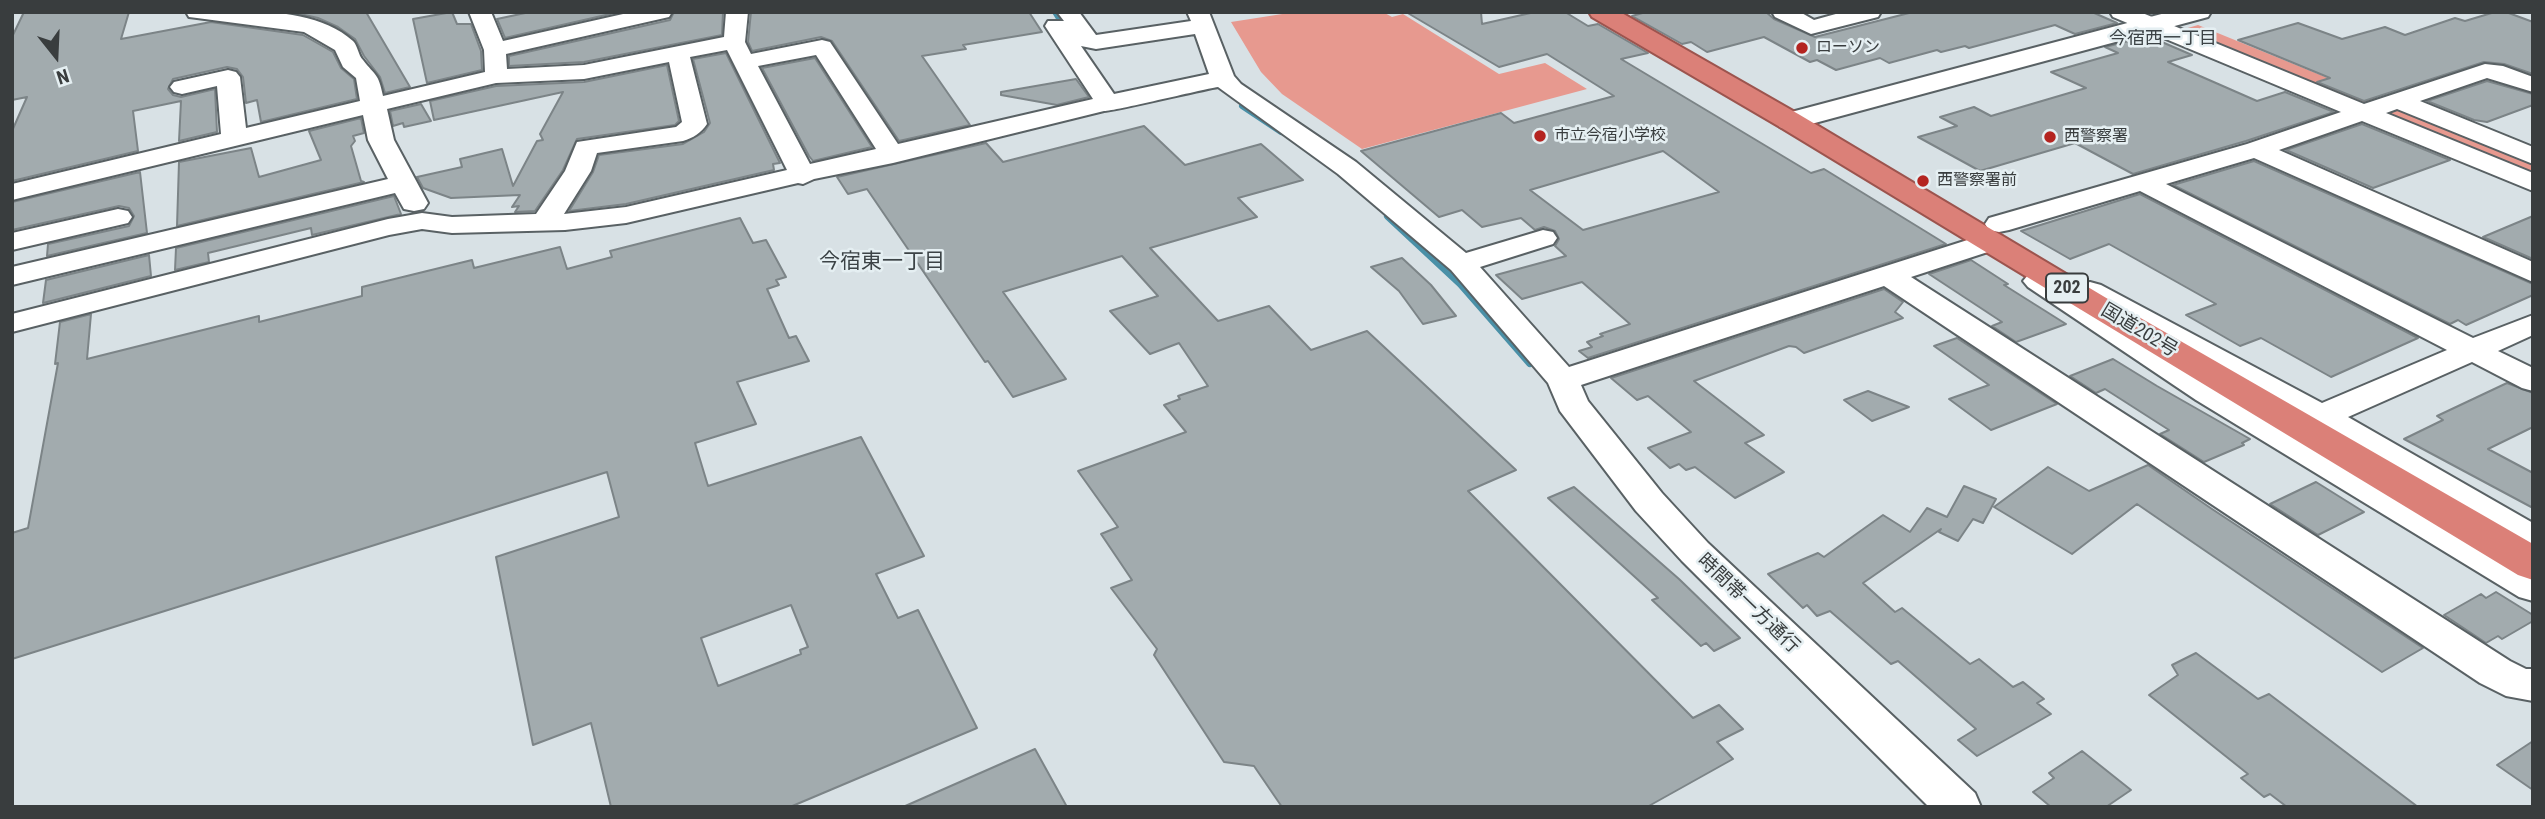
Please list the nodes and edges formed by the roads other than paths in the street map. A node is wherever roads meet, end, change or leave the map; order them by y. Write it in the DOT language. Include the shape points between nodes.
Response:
graph roads {
  1 [pos="197,12"];
  2 [pos="661,12"];
  3 [pos="737,12"];
  4 [pos="1047,12"];
  5 [pos="1068,12"];
  6 [pos="1601,12"];
  7 [pos="1783,12"];
  8 [pos="1870,12"];
  9 [pos="2122,12"];
  10 [pos="2199,12"];
  11 [pos="485,13"];
  12 [pos="1201,19"];
  13 [pos="2151,24"];
  14 [pos="495,50"];
  15 [pos="740,52"];
  16 [pos="678,53"];
  17 [pos="496,76"];
  18 [pos="1223,79"];
  19 [pos="2533,85"];
  20 [pos="182,86"];
  21 [pos="2398,101"];
  22 [pos="1109,104"];
  23 [pos="372,105"];
  24 [pos="2365,112"];
  25 [pos="1790,121"];
  26 [pos="234,138"];
  27 [pos="2256,149"];
  28 [pos="893,155"];
  29 [pos="2533,156"];
  30 [pos="803,176"];
  31 [pos="2140,181"];
  32 [pos="404,183"];
  33 [pos="2533,183"];
  34 [pos="12,192"];
  35 [pos="118,217"];
  36 [pos="422,221"];
  37 [pos="545,222"];
  38 [pos="1995,237"];
  39 [pos="1543,239"];
  40 [pos="12,242"];
  41 [pos="1461,264"];
  42 [pos="2533,273"];
  43 [pos="1888,275"];
  44 [pos="12,276"];
  45 [pos="12,323"];
  46 [pos="2533,324"];
  47 [pos="2472,350"];
  48 [pos="1563,380"];
  49 [pos="2533,381"];
  50 [pos="2320,416"];
  51 [pos="2533,540"];
  52 [pos="2533,564"];
  53 [pos="2533,587"];
  54 [pos="2533,685"];
  55 [pos="1959,807"];
  1 -- 23 [label="street" via="312,27 345,46 351,62 367,76"];
  2 -- 14 [label="street"];
  3 -- 15 [label="street"];
  4 -- 22 [label="street"];
  5 -- 12 [label="street" via="1088,41 1096,42"];
  6 -- 25 [label="highway, 国道202号 / 202"];
  7 -- 8 [label="street" via="1811,27"];
  9 -- 13 [label="street"];
  10 -- 13 [label="street"];
  11 -- 14 [label="street"];
  12 -- 18 [label="street"];
  13 -- 24 [label="street"];
  13 -- 25 [label="street"];
  14 -- 17 [label="street"];
  15 -- 16 [label="street"];
  15 -- 28 [label="street" via="822,47"];
  15 -- 30 [label="street"];
  16 -- 17 [label="street" via="584,72"];
  16 -- 37 [label="street" via="695,124 683,133 586,147 578,171"];
  17 -- 23 [label="street"];
  18 -- 22 [label="street"];
  18 -- 41 [label="street, 時間帯一方通行" via="1347,168"];
  19 -- 21 [label="street" via="2485,71"];
  20 -- 26 [label="street" via="228,77"];
  21 -- 24 [label="street"];
  21 -- 29 [label="street"];
  22 -- 28 [label="street"];
  23 -- 26 [label="street"];
  23 -- 32 [label="street" via="381,140"];
  24 -- 27 [label="street"];
  24 -- 33 [label="street"];
  25 -- 38 [label="highway, 国道202号 / 202"];
  26 -- 34 [label="street"];
  27 -- 31 [label="street"];
  27 -- 42 [label="street"];
  28 -- 30 [label="street"];
  30 -- 37 [label="street" via="626,215"];
  31 -- 38 [label="street"];
  31 -- 47 [label="street"];
  32 -- 36 [label="street"];
  32 -- 44 [label="street"];
  35 -- 40 [label="street"];
  36 -- 37 [label="street" via="452,225"];
  36 -- 45 [label="street"];
  38 -- 43 [label="street"];
  38 -- 50 [label="street"];
  38 -- 52 [label="highway, 国道202号 / 202"];
  38 -- 53 [label="street" via="2042,285 2208,393"];
  39 -- 41 [label="street"];
  41 -- 48 [label="street, 時間帯一方通行"];
  43 -- 48 [label="street"];
  43 -- 54 [label="street" via="2495,672 2522,685"];
  46 -- 47 [label="street"];
  47 -- 49 [label="street"];
  47 -- 50 [label="street"];
  48 -- 55 [label="street, 時間帯一方通行" via="1572,404 1695,552"];
  50 -- 51 [label="street"];
}
